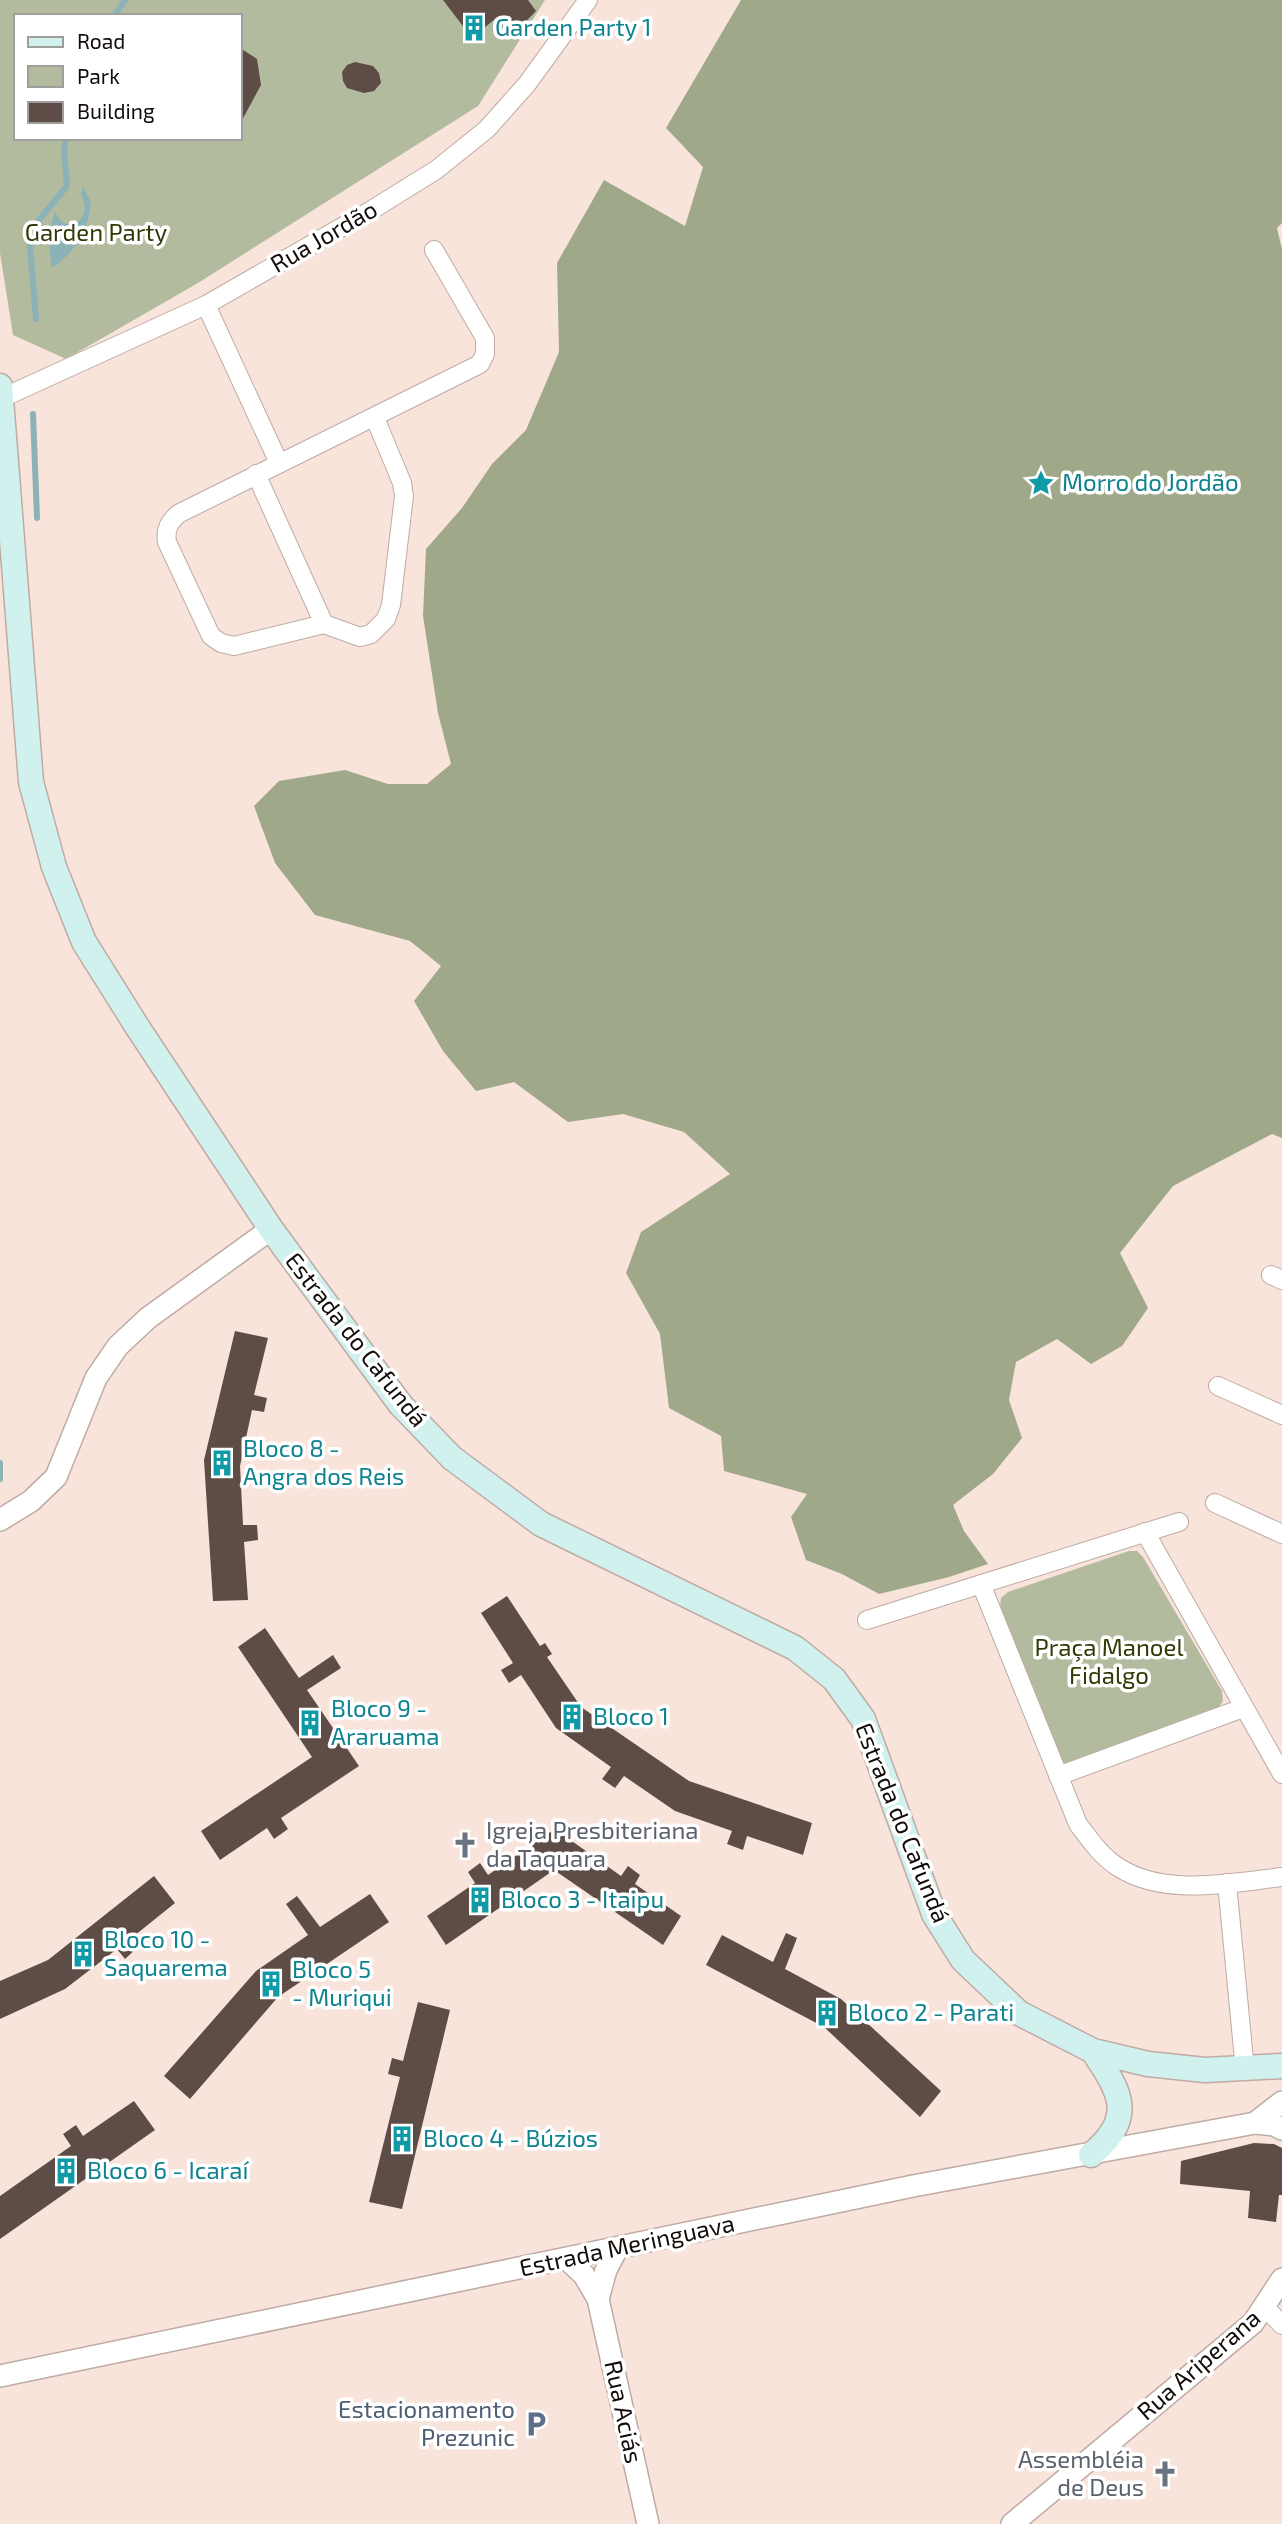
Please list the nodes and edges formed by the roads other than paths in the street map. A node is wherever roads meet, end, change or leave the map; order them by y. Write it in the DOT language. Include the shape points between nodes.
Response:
graph roads {
  1 [pos="588,0"];
  2 [pos="434,250"];
  3 [pos="206,305"];
  4 [pos="1,392"];
  5 [pos="375,418"];
  6 [pos="279,463"];
  7 [pos="256,474"];
  8 [pos="7,579"];
  9 [pos="324,624"];
  10 [pos="271,1230"];
  11 [pos="1218,1386"];
  12 [pos="1282,1415"];
  13 [pos="1215,1503"];
  14 [pos="0,1520"];
  15 [pos="1178,1522"];
  16 [pos="1145,1532"];
  17 [pos="1282,1534"];
  18 [pos="981,1584"];
  19 [pos="867,1620"];
  20 [pos="1243,1708"];
  21 [pos="1282,1774"];
  22 [pos="1058,1776"];
  23 [pos="1282,1877"];
  24 [pos="1227,1883"];
  25 [pos="1093,2051"];
  26 [pos="1282,2066"];
  27 [pos="1245,2070"];
  28 [pos="1282,2102"];
  29 [pos="1255,2123"];
  30 [pos="1282,2129"];
  31 [pos="1091,2155"];
  32 [pos="617,2249"];
  33 [pos="567,2259"];
  34 [pos="1282,2279"];
  35 [pos="598,2299"];
  36 [pos="1265,2307"];
  37 [pos="1282,2325"];
  38 [pos="0,2376"];
  39 [pos="648,2524"];
  40 [pos="1012,2524"];
  1 -- 3 [label="street, Rua Jordão" via="527,84 487,129 436,170"];
  2 -- 5 [label="street" via="485,338 485,354 480,364"];
  3 -- 4 [label="street, Rua Jordão"];
  3 -- 6 [label="street"];
  4 -- 8 [label="main road, Estrada do Cafundá"];
  5 -- 6 [label="street"];
  5 -- 9 [label="street" via="404,496 391,605 386,619 371,634 360,637"];
  6 -- 7 [label="street"];
  7 -- 9 [label="street"];
  7 -- 9 [label="street" via="178,514 169,523 167,542 211,635 221,643 234,646"];
  8 -- 10 [label="main road, Estrada do Cafundá" via="31,782 54,867 84,942"];
  10 -- 14 [label="street" via="148,1318 118,1346 96,1378 56,1477 31,1501"];
  10 -- 25 [label="main road, Estrada do Cafundá" via="400,1404 452,1458 541,1524 795,1648 834,1679 863,1719 934,1914 963,1961 1019,2012"];
  11 -- 12 [label="street"];
  13 -- 17 [label="street"];
  15 -- 16 [label="street"];
  16 -- 18 [label="street"];
  16 -- 20 [label="street"];
  18 -- 19 [label="street"];
  18 -- 22 [label="street"];
  20 -- 21 [label="street"];
  20 -- 22 [label="street"];
  22 -- 24 [label="street" via="1078,1824 1094,1846 1119,1867 1173,1885"];
  23 -- 24 [label="street"];
  24 -- 27 [label="street"];
  25 -- 27 [label="main road, Estrada do Cafundá" via="1148,2064"];
  25 -- 31 [label="main road" via="1114,2082 1119,2104 1118,2124 1110,2139"];
  26 -- 27 [label="main road, Estrada do Cafundá"];
  28 -- 29 [label="street, Estrada Meringuava"];
  29 -- 30 [label="street, Estrada Meringuava"];
  29 -- 31 [label="street, Estrada Meringuava"];
  31 -- 32 [label="street, Estrada Meringuava" via="913,2186"];
  32 -- 33 [label="street, Estrada Meringuava"];
  32 -- 35 [label="street, Rua Aciás"];
  33 -- 35 [label="street, Rua Aciás" via="584,2275"];
  33 -- 38 [label="street, Estrada Meringuava"];
  34 -- 36 [label="street, Rua Ariperana"];
  35 -- 39 [label="street, Rua Aciás"];
  36 -- 37 [label="street"];
  36 -- 40 [label="street, Rua Ariperana" via="1253,2323"];
}
